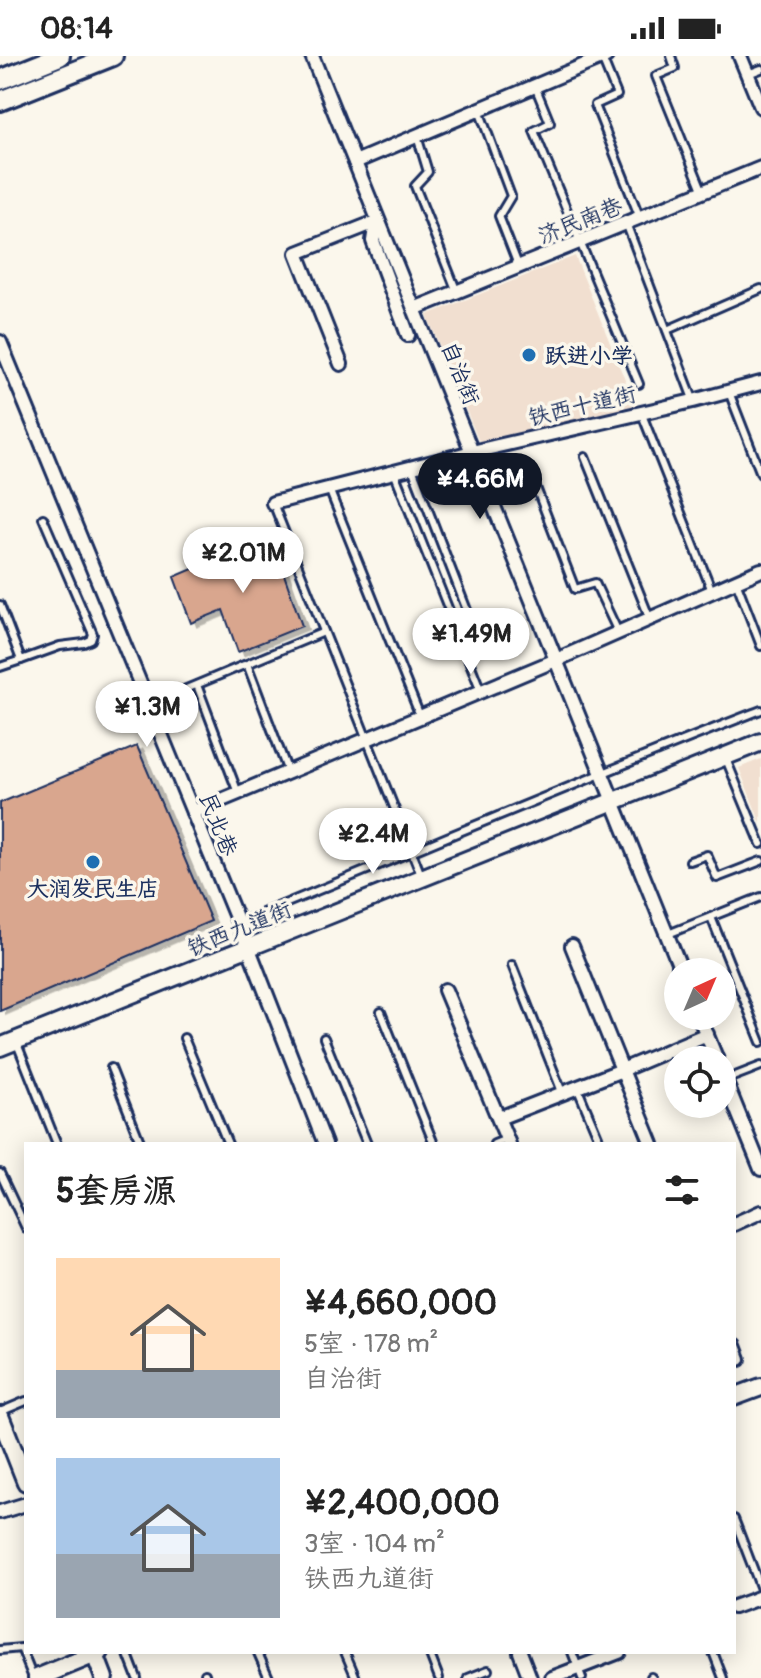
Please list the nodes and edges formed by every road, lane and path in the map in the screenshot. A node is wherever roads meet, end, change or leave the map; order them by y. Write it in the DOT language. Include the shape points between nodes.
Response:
graph roads {
  1 [pos="60,56"];
  2 [pos="113,56"];
  3 [pos="312,56"];
  4 [pos="671,56"];
  5 [pos="740,56"];
  6 [pos="604,57"];
  7 [pos="761,69"];
  8 [pos="748,74"];
  9 [pos="0,80"];
  10 [pos="535,86"];
  11 [pos="0,101"];
  12 [pos="761,107"];
  13 [pos="479,110"];
  14 [pos="417,136"];
  15 [pos="355,162"];
  16 [pos="761,168"];
  17 [pos="703,192"];
  18 [pos="640,218"];
  19 [pos="377,221"];
  20 [pos="626,223"];
  21 [pos="580,242"];
  22 [pos="519,267"];
  23 [pos="761,289"];
  24 [pos="457,292"];
  25 [pos="414,309"];
  26 [pos="667,330"];
  27 [pos="408,335"];
  28 [pos="0,342"];
  29 [pos="341,364"];
  30 [pos="761,383"];
  31 [pos="639,384"];
  32 [pos="729,392"];
  33 [pos="693,401"];
  34 [pos="641,412"];
  35 [pos="472,452"];
  36 [pos="585,457"];
  37 [pos="412,468"];
  38 [pos="394,472"];
  39 [pos="530,472"];
  40 [pos="761,474"];
  41 [pos="329,489"];
  42 [pos="273,503"];
  43 [pos="43,518"];
  44 [pos="761,570"];
  45 [pos="736,581"];
  46 [pos="712,592"];
  47 [pos="0,605"];
  48 [pos="650,619"];
  49 [pos="324,632"];
  50 [pos="618,633"];
  51 [pos="461,642"];
  52 [pos="761,646"];
  53 [pos="21,660"];
  54 [pos="556,660"];
  55 [pos="247,664"];
  56 [pos="0,667"];
  57 [pos="197,685"];
  58 [pos="481,691"];
  59 [pos="149,705"];
  60 [pos="761,710"];
  61 [pos="420,717"];
  62 [pos="366,739"];
  63 [pos="761,742"];
  64 [pos="725,757"];
  65 [pos="288,772"];
  66 [pos="601,772"];
  67 [pos="238,793"];
  68 [pos="613,802"];
  69 [pos="193,812"];
  70 [pos="761,844"];
  71 [pos="412,852"];
  72 [pos="690,861"];
  73 [pos="761,861"];
  74 [pos="422,878"];
  75 [pos="761,897"];
  76 [pos="711,917"];
  77 [pos="238,923"];
  78 [pos="666,935"];
  79 [pos="572,946"];
  80 [pos="248,948"];
  81 [pos="676,958"];
  82 [pos="512,965"];
  83 [pos="445,990"];
  84 [pos="381,1012"];
  85 [pos="705,1030"];
  86 [pos="707,1034"];
  87 [pos="184,1038"];
  88 [pos="324,1038"];
  89 [pos="761,1042"];
  90 [pos="8,1044"];
  91 [pos="712,1046"];
  92 [pos="761,1066"];
  93 [pos="111,1068"];
  94 [pos="622,1070"];
  95 [pos="736,1073"];
  96 [pos="577,1087"];
  97 [pos="562,1093"];
  98 [pos="736,1106"];
  99 [pos="499,1118"];
  100 [pos="56,1142"];
  101 [pos="140,1142"];
  102 [pos="227,1142"];
  103 [pos="324,1142"];
  104 [pos="366,1142"];
  105 [pos="433,1142"];
  106 [pos="508,1142"];
  107 [pos="600,1142"];
  108 [pos="651,1142"];
  109 [pos="761,1169"];
  110 [pos="0,1173"];
  111 [pos="761,1212"];
  112 [pos="736,1223"];
  113 [pos="24,1224"];
  114 [pos="736,1351"];
  115 [pos="739,1359"];
  116 [pos="761,1387"];
  117 [pos="736,1396"];
  118 [pos="24,1402"];
  119 [pos="0,1414"];
  120 [pos="24,1477"];
  121 [pos="24,1505"];
  122 [pos="0,1512"];
  123 [pos="736,1524"];
  124 [pos="761,1589"];
  125 [pos="761,1597"];
  126 [pos="736,1606"];
  127 [pos="0,1650"];
  128 [pos="94,1654"];
  129 [pos="96,1654"];
  130 [pos="128,1654"];
  131 [pos="258,1654"];
  132 [pos="346,1654"];
  133 [pos="430,1654"];
  134 [pos="521,1654"];
  135 [pos="573,1654"];
  136 [pos="615,1654"];
  137 [pos="714,1654"];
  138 [pos="488,1670"];
  139 [pos="580,1673"];
  140 [pos="35,1678"];
  141 [pos="104,1678"];
  142 [pos="137,1678"];
  143 [pos="269,1678"];
  144 [pos="356,1678"];
  145 [pos="439,1678"];
  146 [pos="468,1678"];
  147 [pos="530,1678"];
  148 [pos="552,1678"];
  149 [pos="723,1678"];
  1 -- 9 [label="main road"];
  2 -- 11 [label="main road"];
  3 -- 15 [label="street, 自治街"];
  4 -- 17 [label="lane" via="675,68 656,76"];
  5 -- 8 [label="street"];
  6 -- 10 [label="street"];
  6 -- 18 [label="lane" via="617,95 595,105"];
  7 -- 8 [label="lane"];
  8 -- 12 [label="street"];
  10 -- 13 [label="street"];
  10 -- 21 [label="lane" via="550,123 534,131"];
  13 -- 14 [label="street"];
  13 -- 22 [label="lane" via="511,196 499,216"];
  14 -- 15 [label="street"];
  14 -- 24 [label="lane" via="428,172 415,186"];
  15 -- 19 [label="street, 自治街"];
  16 -- 17 [label="street, 济民南巷"];
  17 -- 18 [label="street, 济民南巷"];
  18 -- 20 [label="street, 济民南巷"];
  19 -- 25 [label="street, 自治街"];
  19 -- 27 [label="street" via="373,241"];
  19 -- 29 [label="street" via="297,253"];
  20 -- 21 [label="street, 济民南巷"];
  20 -- 26 [label="lane"];
  21 -- 22 [label="street, 济民南巷"];
  21 -- 31 [label="lane"];
  22 -- 24 [label="street, 济民南巷"];
  23 -- 26 [label="lane"];
  24 -- 25 [label="street, 济民南巷"];
  25 -- 35 [label="street, 自治街"];
  26 -- 33 [label="lane"];
  28 -- 59 [label="street, 民北巷"];
  30 -- 32 [label="street, 铁西十道街"];
  32 -- 33 [label="street, 铁西十道街"];
  32 -- 40 [label="lane"];
  33 -- 34 [label="street, 铁西十道街"];
  34 -- 35 [label="street, 铁西十道街"];
  34 -- 46 [label="lane"];
  35 -- 37 [label="street, 铁西十道街"];
  35 -- 54 [label="street, 自治街"];
  36 -- 48 [label="lane"];
  37 -- 38 [label="street, 铁西十道街"];
  37 -- 51 [label="lane" via="477,636"];
  38 -- 41 [label="street, 铁西十道街"];
  38 -- 51 [label="lane"];
  39 -- 50 [label="lane" via="575,589 595,583"];
  41 -- 42 [label="street, 铁西十道街"];
  41 -- 61 [label="lane"];
  42 -- 49 [label="lane"];
  43 -- 53 [label="lane" via="93,634 84,643"];
  44 -- 45 [label="street"];
  45 -- 46 [label="street"];
  45 -- 52 [label="lane"];
  46 -- 48 [label="street"];
  47 -- 53 [label="lane"];
  48 -- 50 [label="street"];
  49 -- 55 [label="lane"];
  49 -- 62 [label="lane"];
  50 -- 54 [label="street"];
  51 -- 58 [label="lane"];
  53 -- 56 [label="lane"];
  54 -- 58 [label="street"];
  54 -- 66 [label="street, 自治街"];
  55 -- 57 [label="lane"];
  55 -- 65 [label="lane"];
  57 -- 59 [label="lane"];
  57 -- 67 [label="lane"];
  58 -- 61 [label="street"];
  59 -- 69 [label="street, 民北巷"];
  60 -- 66 [label="lane"];
  61 -- 62 [label="street"];
  62 -- 65 [label="street"];
  62 -- 71 [label="lane"];
  63 -- 64 [label="main road, 铁西九道街"];
  64 -- 68 [label="main road, 铁西九道街"];
  64 -- 70 [label="lane"];
  65 -- 67 [label="street"];
  66 -- 68 [label="street, 自治街"];
  66 -- 71 [label="lane"];
  67 -- 69 [label="street"];
  68 -- 74 [label="main road, 铁西九道街"];
  68 -- 78 [label="street, 自治街"];
  69 -- 77 [label="street, 民北巷"];
  71 -- 74 [label="lane"];
  71 -- 77 [label="lane"];
  72 -- 73 [label="lane" via="707,855 717,878"];
  74 -- 80 [label="main road, 铁西九道街"];
  75 -- 76 [label="lane"];
  76 -- 78 [label="lane"];
  76 -- 89 [label="lane"];
  77 -- 80 [label="street, 民北巷"];
  78 -- 81 [label="street, 自治街"];
  79 -- 94 [label="street"];
  80 -- 90 [label="main road, 铁西九道街"];
  80 -- 103 [label="street, 民北巷"];
  82 -- 97 [label="lane"];
  83 -- 99 [label="street"];
  84 -- 105 [label="lane"];
  85 -- 86 [label="street"];
  86 -- 91 [label="street"];
  86 -- 94 [label="street"];
  87 -- 102 [label="lane"];
  88 -- 104 [label="lane"];
  90 -- 100 [label="lane"];
  92 -- 95 [label="lane"];
  93 -- 101 [label="lane"];
  94 -- 96 [label="street"];
  94 -- 108 [label="street"];
  96 -- 97 [label="street"];
  96 -- 107 [label="lane"];
  97 -- 99 [label="street"];
  98 -- 109 [label="street"];
  99 -- 106 [label="street"];
  110 -- 113 [label="lane"];
  111 -- 112 [label="street"];
  114 -- 115 [label="street"];
  116 -- 117 [label="main road"];
  118 -- 119 [label="lane"];
  119 -- 120 [label="main road"];
  121 -- 122 [label="street"];
  123 -- 124 [label="lane"];
  125 -- 126 [label="street"];
  127 -- 140 [label="lane" via="21,1648"];
  128 -- 140 [label="main road"];
  129 -- 141 [label="main road"];
  130 -- 142 [label="lane"];
  131 -- 143 [label="lane"];
  132 -- 144 [label="lane"];
  133 -- 145 [label="lane"];
  134 -- 147 [label="street"];
  135 -- 139 [label="lane"];
  136 -- 139 [label="street"];
  137 -- 149 [label="lane"];
  138 -- 146 [label="lane"];
  139 -- 148 [label="street"];
}
